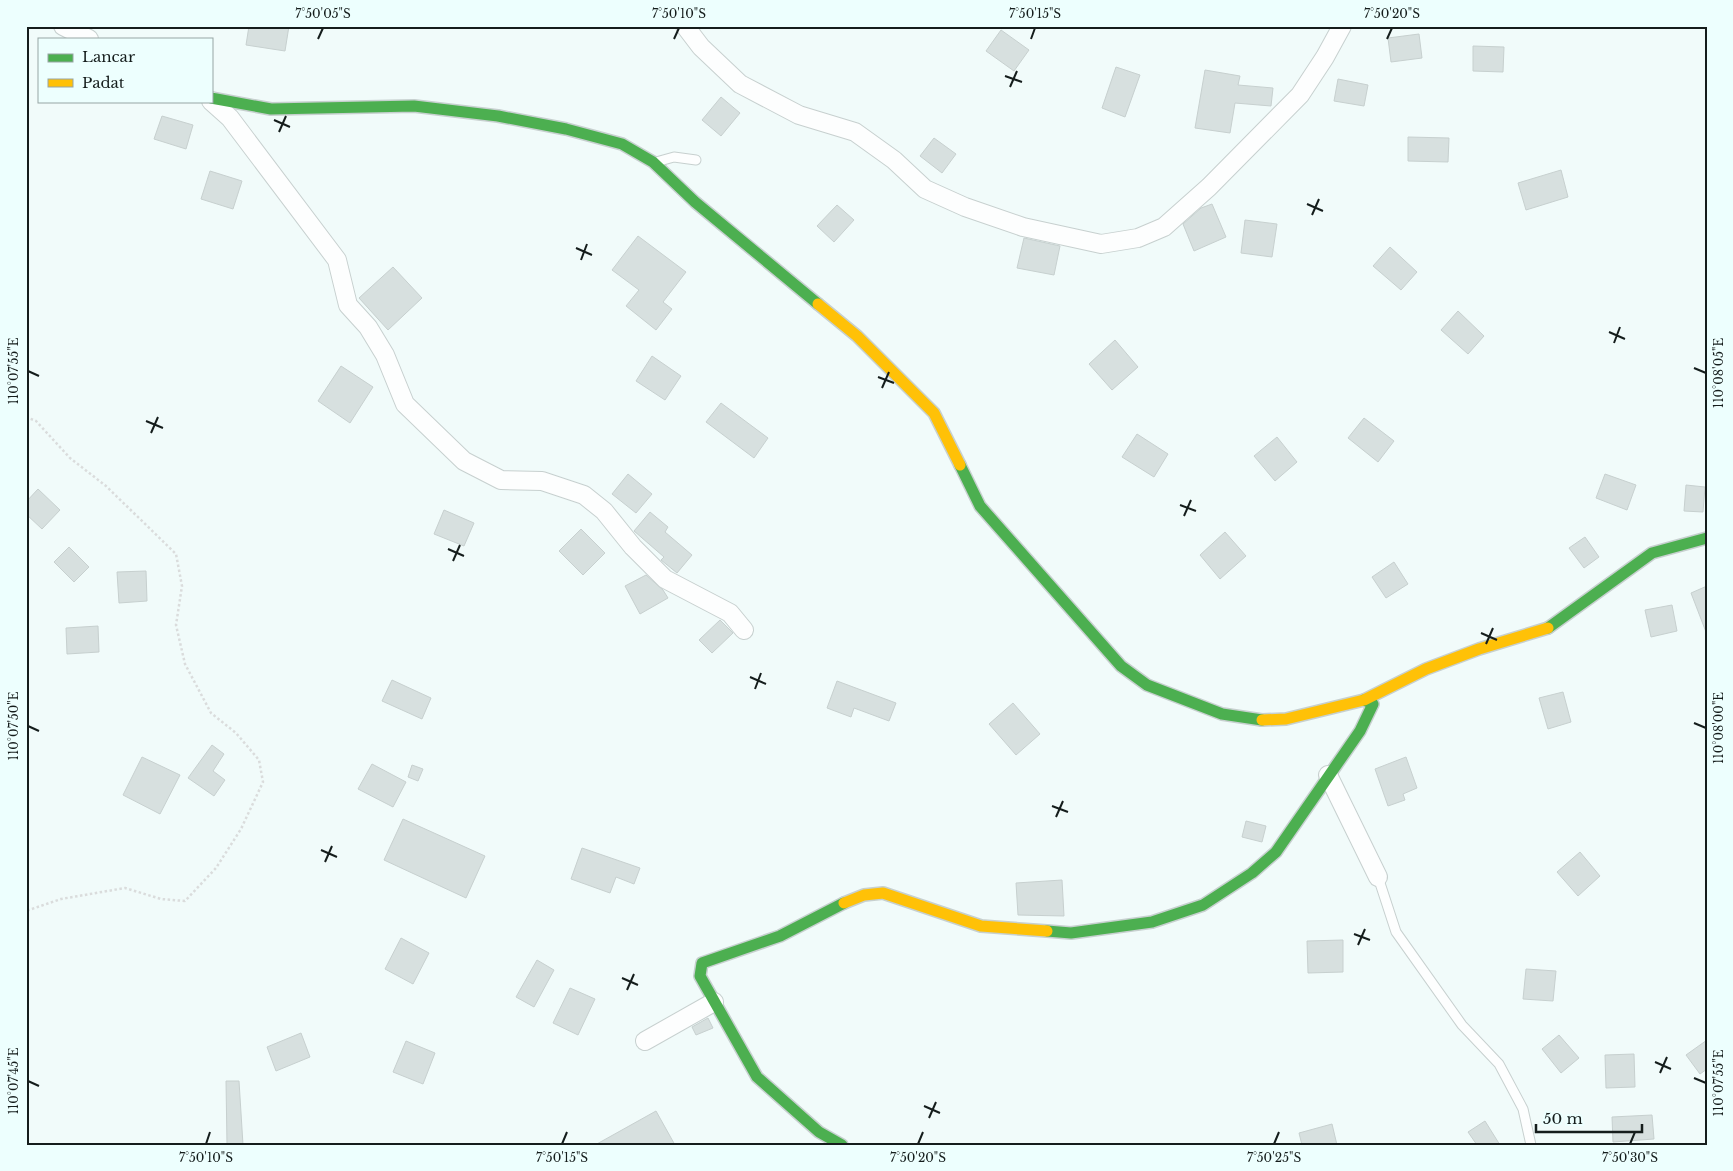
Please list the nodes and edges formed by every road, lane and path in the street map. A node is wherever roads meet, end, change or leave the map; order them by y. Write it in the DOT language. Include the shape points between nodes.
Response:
graph roads {
  1 [pos="64,26"];
  2 [pos="685,26"];
  3 [pos="1342,26"];
  4 [pos="87,38"];
  5 [pos="212,99"];
  6 [pos="212,100"];
  7 [pos="696,160"];
  8 [pos="654,162"];
  9 [pos="26,417"];
  10 [pos="1707,538"];
  11 [pos="744,630"];
  12 [pos="1364,700"];
  13 [pos="1328,775"];
  14 [pos="1378,877"];
  15 [pos="26,911"];
  16 [pos="714,1002"];
  17 [pos="645,1041"];
  18 [pos="842,1145"];
  19 [pos="1531,1145"];
  1 -- 4 [label="street"];
  2 -- 3 [label="street" via="701,47 740,84 799,115 855,132 894,160 925,189 965,208 1023,227 1101,244 1138,238 1164,227 1209,187 1300,95"];
  5 -- 8 [label="street" via="271,108 414,106 498,116 622,144"];
  6 -- 11 [label="street" via="235,125 337,260 348,305 368,327 385,355 405,404 464,461 501,480 542,481 584,495 604,511 665,579 730,613"];
  7 -- 8 [label="lane" via="674,157"];
  8 -- 12 [label="street" via="695,202 857,336 934,413 980,506 1121,666 1147,685 1222,714 1258,720 1286,719"];
  9 -- 15 [label="path" via="36,421 70,458 106,486 176,554 182,586 176,625 185,664 211,713 236,733 259,760 262,782 241,829 216,868 185,901 161,899 126,888 61,898"];
  10 -- 12 [label="street" via="1652,553 1553,627 1426,669"];
  12 -- 13 [label="street" via="1373,704 1370,713"];
  13 -- 14 [label="street"];
  13 -- 16 [label="street" via="1276,852 1252,873 1203,905 1152,922 1071,933 981,926 883,893 864,895 840,905 810,924 702,964 700,976"];
  14 -- 19 [label="lane" via="1396,932 1462,1026 1499,1064 1523,1109"];
  16 -- 17 [label="street"];
  16 -- 18 [label="street" via="757,1077 818,1132"];
}
